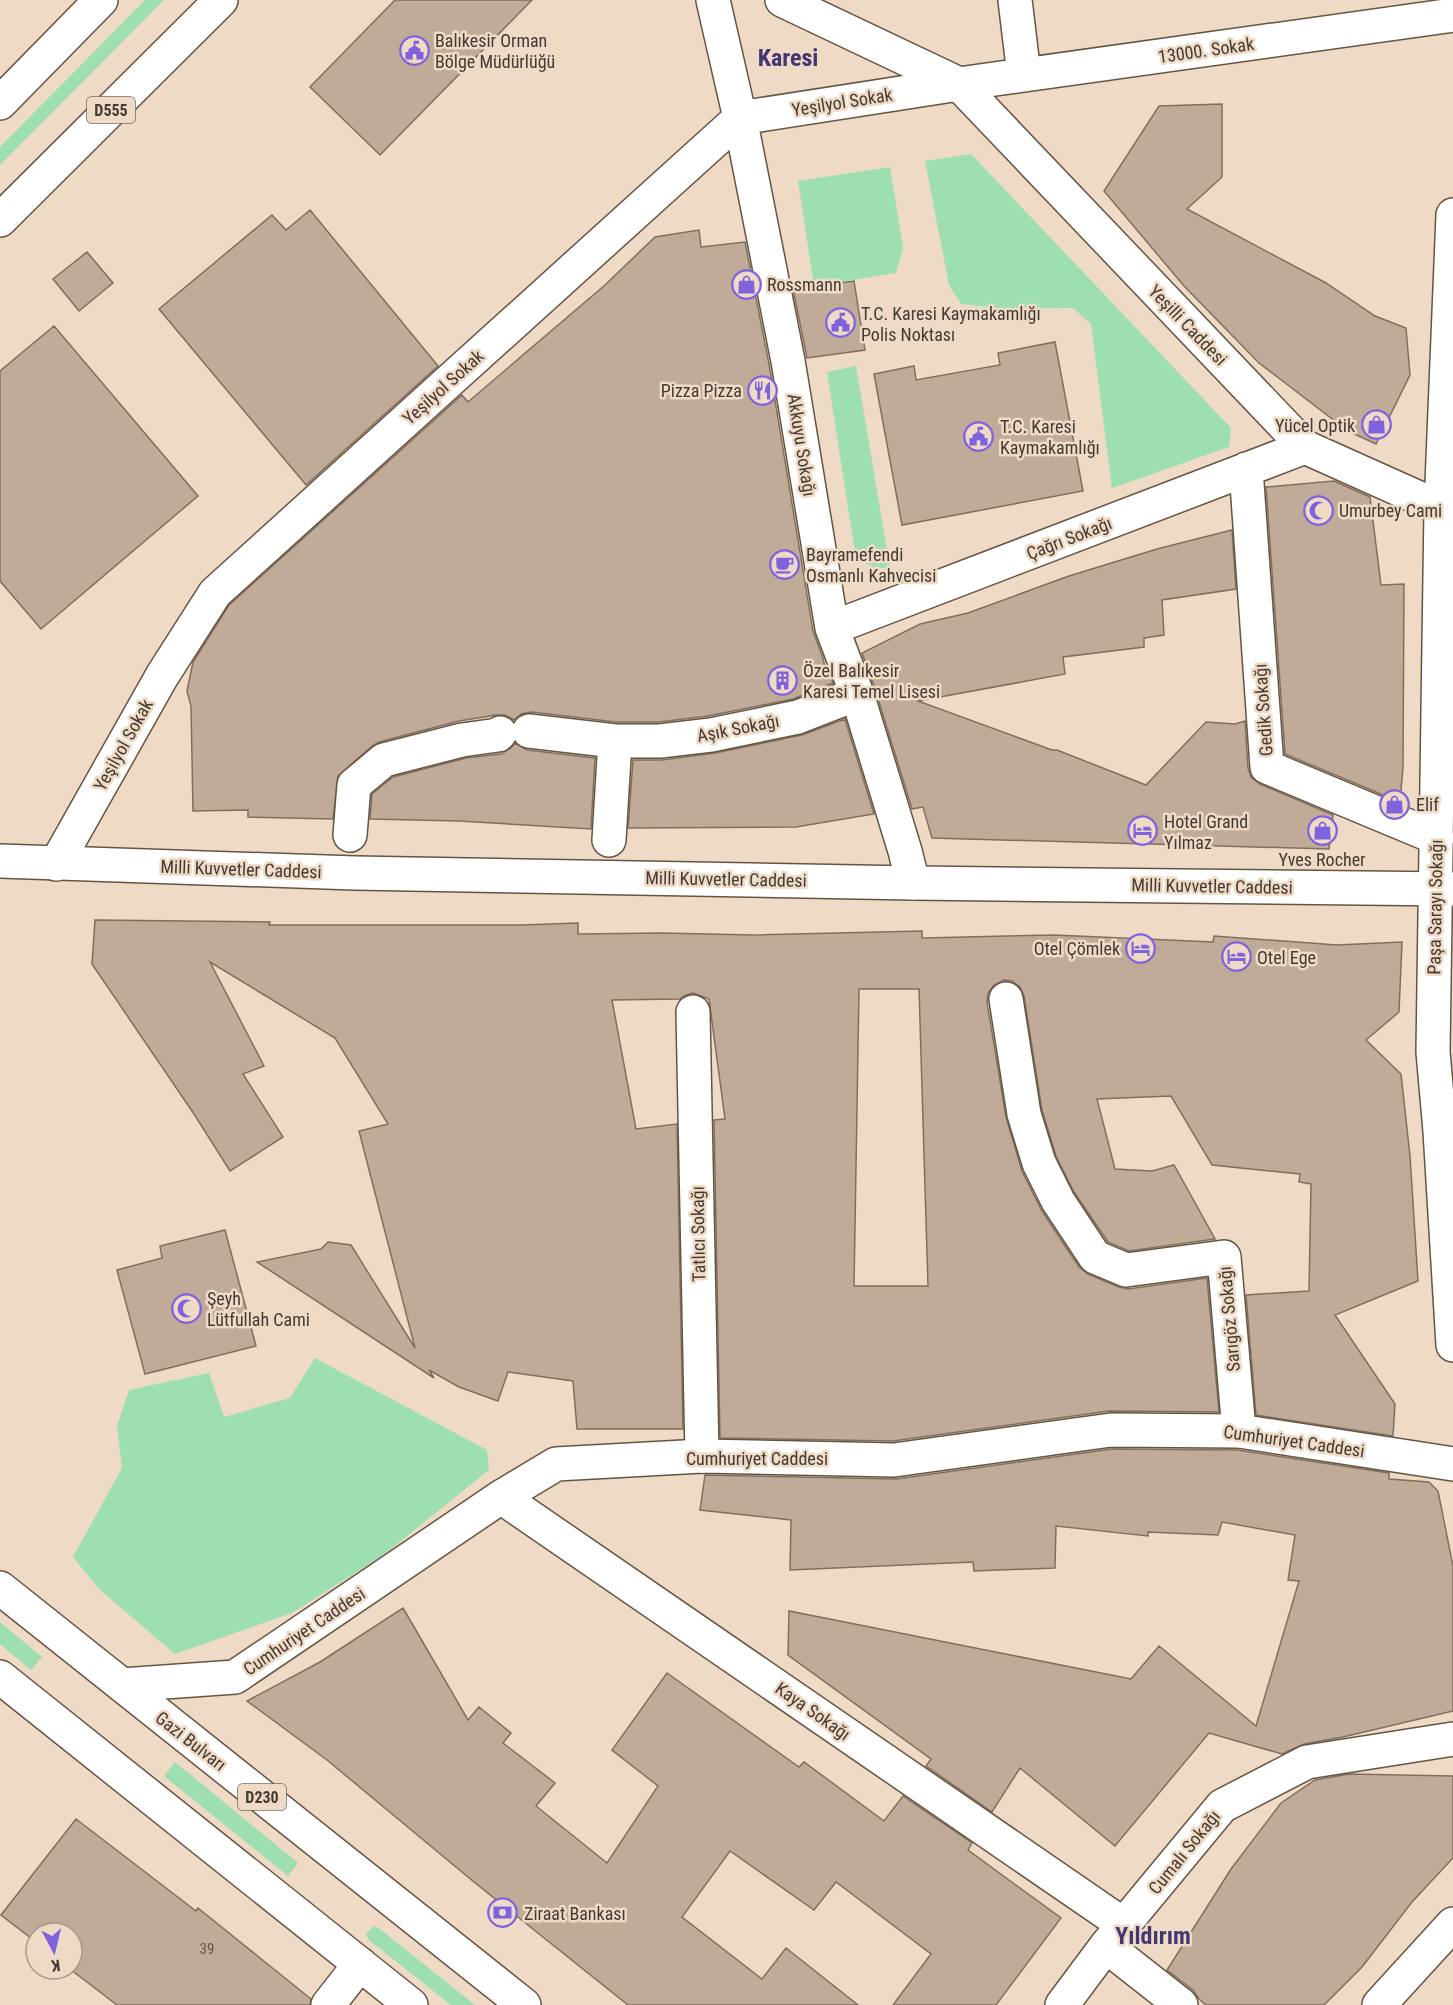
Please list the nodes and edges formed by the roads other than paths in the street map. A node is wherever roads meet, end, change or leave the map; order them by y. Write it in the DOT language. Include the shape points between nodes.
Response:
graph roads {
  1 [pos="101,0"];
  2 [pos="221,0"];
  3 [pos="712,0"];
  4 [pos="782,0"];
  5 [pos="1015,0"];
  6 [pos="1453,15"];
  7 [pos="1024,75"];
  8 [pos="959,84"];
  9 [pos="0,102"];
  10 [pos="740,118"];
  11 [pos="1453,215"];
  12 [pos="0,220"];
  13 [pos="1305,447"];
  14 [pos="1246,470"];
  15 [pos="1447,512"];
  16 [pos="832,628"];
  17 [pos="857,694"];
  18 [pos="615,741"];
  19 [pos="350,835"];
  20 [pos="1437,838"];
  21 [pos="609,840"];
  22 [pos="0,861"];
  23 [pos="56,864"];
  24 [pos="913,883"];
  25 [pos="1444,889"];
  26 [pos="1006,999"];
  27 [pos="693,1012"];
  28 [pos="1453,1345"];
  29 [pos="1239,1431"];
  30 [pos="702,1456"];
  31 [pos="1453,1464"];
  32 [pos="501,1497"];
  33 [pos="0,1588"];
  34 [pos="0,1677"];
  35 [pos="122,1686"];
  36 [pos="1453,1739"];
  37 [pos="1453,1924"];
  38 [pos="1115,1936"];
  39 [pos="360,1964"];
  40 [pos="328,2005"];
  41 [pos="411,2005"];
  42 [pos="524,2005"];
  43 [pos="1062,2005"];
  44 [pos="1181,2005"];
  45 [pos="1379,2005"];
  1 -- 9 [label="main road"];
  2 -- 12 [label="main road, D555"];
  3 -- 10 [label="main road, Akkuyu Sokağı"];
  4 -- 8 [label="main road"];
  5 -- 7 [label="main road"];
  6 -- 7 [label="main road, 13000. Sokak"];
  7 -- 8 [label="main road, 13000. Sokak"];
  8 -- 10 [label="main road, Yeşilyol Sokak"];
  8 -- 13 [label="main road, Yeşilli Caddesi"];
  10 -- 16 [label="main road, Akkuyu Sokağı" via="788,361"];
  10 -- 23 [label="main road, Yeşilyol Sokak" via="215,593 162,676"];
  11 -- 15 [label="main road, Paşa Sarayı Sokağı" via="1444,397"];
  13 -- 14 [label="main road, Çağrı Sokağı"];
  13 -- 15 [label="main road, Yeşilli Caddesi"];
  14 -- 16 [label="main road, Çağrı Sokağı"];
  14 -- 20 [label="main road, Gedik Sokağı" via="1267,767"];
  15 -- 20 [label="main road, Paşa Sarayı Sokağı"];
  16 -- 17 [label="main road, Akkuyu Sokağı"];
  17 -- 18 [label="main road, Aşık Sokağı" via="798,717 711,735"];
  17 -- 24 [label="main road, Akkuyu Sokağı"];
  18 -- 19 [label="main road, Aşık Sokağı" via="514,732 462,740 384,760 354,785"];
  18 -- 21 [label="main road"];
  20 -- 25 [label="main road, Paşa Sarayı Sokağı"];
  22 -- 23 [label="main road, Milli Kuvvetler Caddesi"];
  23 -- 24 [label="main road, Milli Kuvvetler Caddesi"];
  24 -- 25 [label="main road, Milli Kuvvetler Caddesi"];
  25 -- 28 [label="main road, Paşa Sarayı Sokağı" via="1433,1052"];
  26 -- 29 [label="main road, Sarıgöz Sokağı" via="1024,1114 1039,1164 1095,1257 1126,1270 1224,1257"];
  27 -- 30 [label="main road, Tatlıcı Sokağı"];
  29 -- 30 [label="main road, Cumhuriyet Caddesi" via="1111,1431 894,1460"];
  29 -- 31 [label="main road, Cumhuriyet Caddesi"];
  30 -- 32 [label="main road, Cumhuriyet Caddesi" via="556,1464"];
  32 -- 35 [label="main road, Cumhuriyet Caddesi" via="235,1677"];
  32 -- 38 [label="main road, Kaya Sokağı"];
  33 -- 35 [label="main road, Gazi Bulvarı / D230"];
  34 -- 39 [label="main road"];
  35 -- 42 [label="main road, Gazi Bulvarı / D230"];
  36 -- 38 [label="main road, Cumalı Sokağı" via="1307,1762 1222,1806"];
  37 -- 45 [label="main road"];
  38 -- 43 [label="main road, Cumalı Sokağı"];
  38 -- 44 [label="main road, Kaya Sokağı"];
  39 -- 40 [label="main road"];
  39 -- 41 [label="main road"];
}
